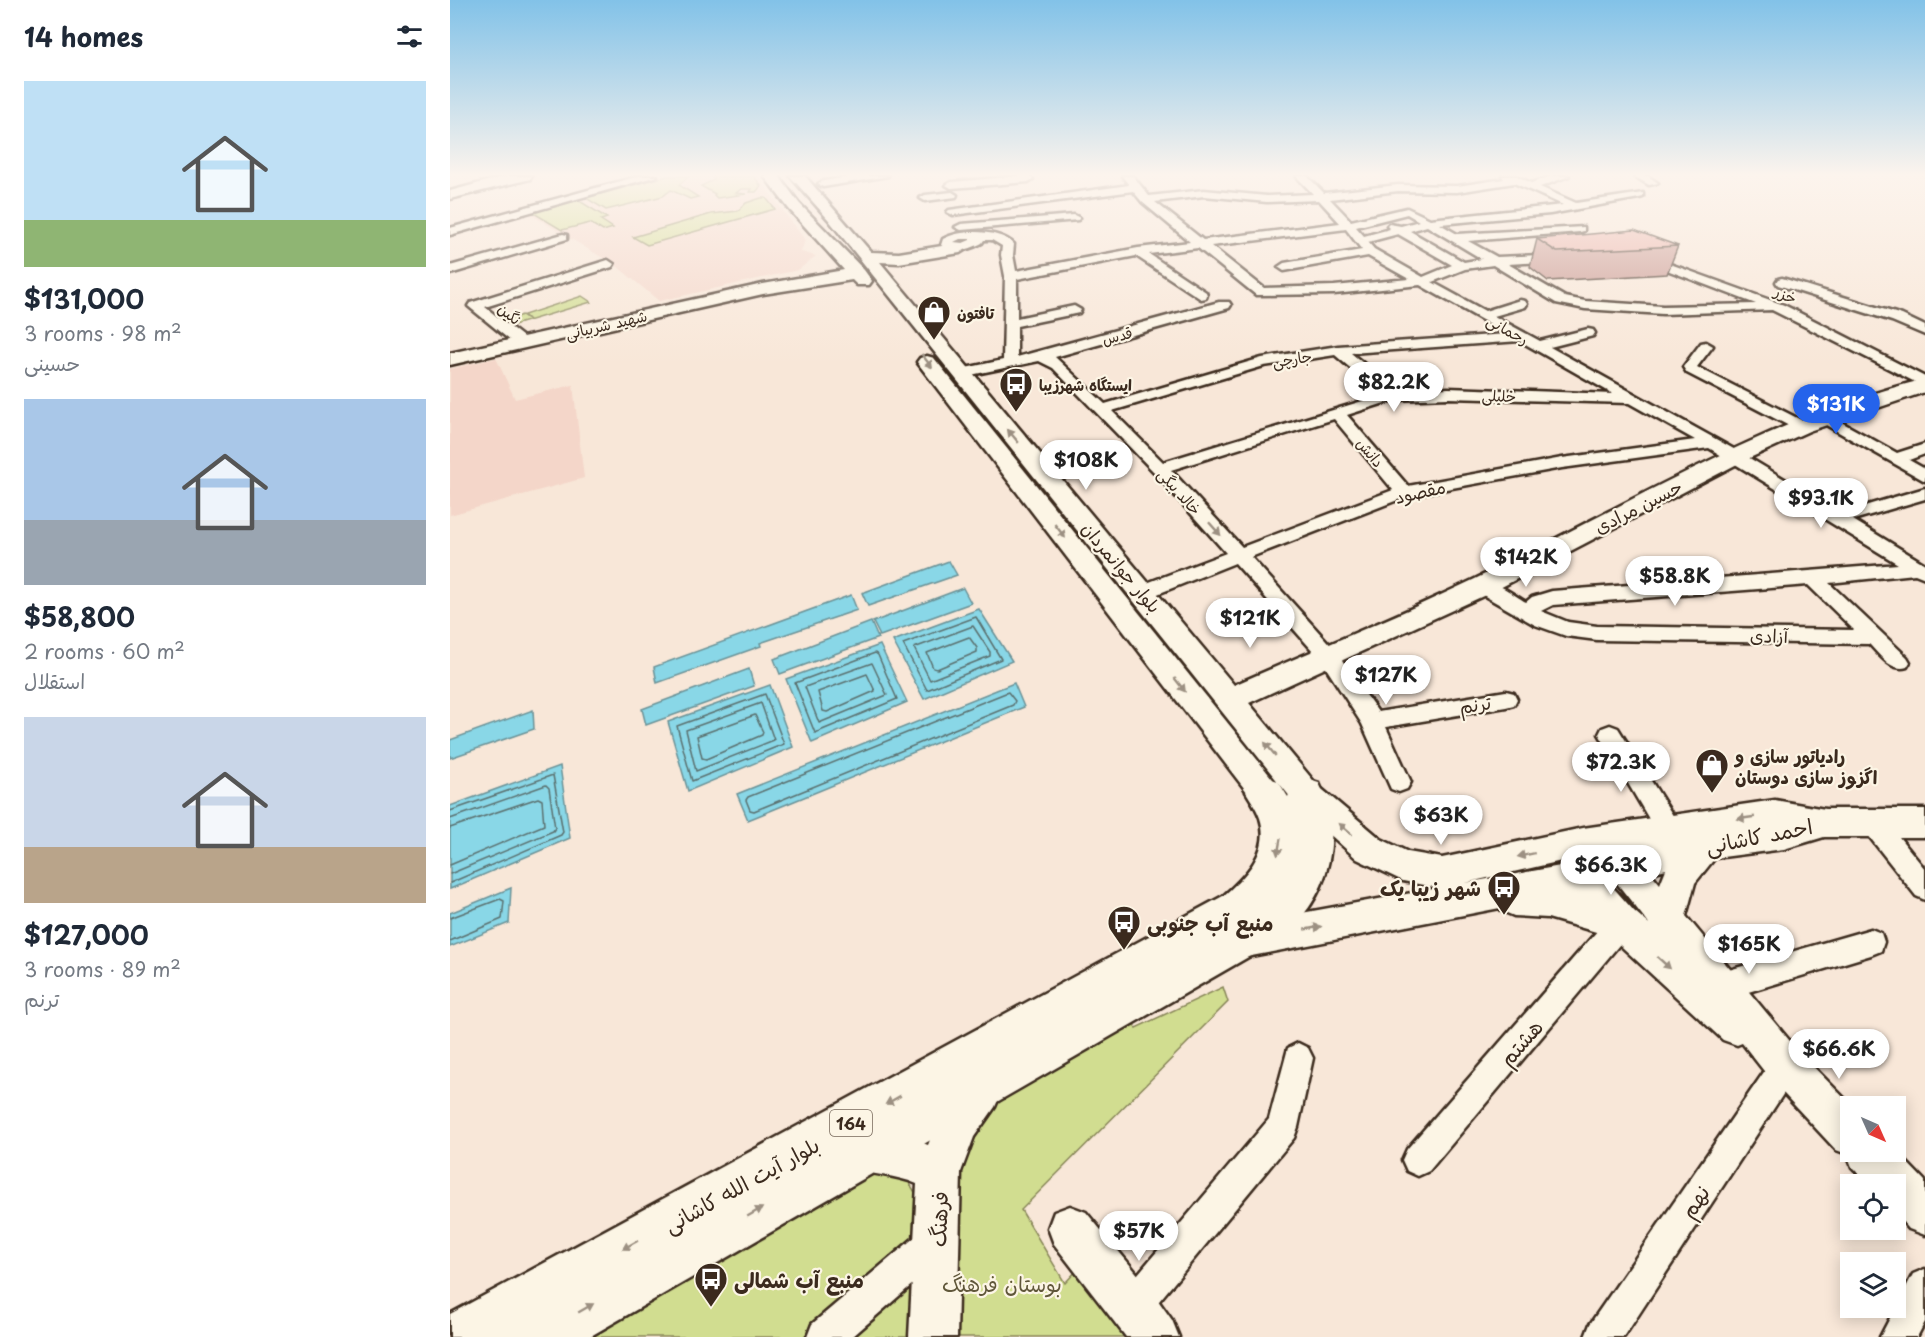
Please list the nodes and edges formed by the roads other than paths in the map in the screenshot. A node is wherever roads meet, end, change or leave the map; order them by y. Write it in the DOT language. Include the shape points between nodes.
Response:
graph roads {
  1 [pos="545,238"];
  2 [pos="825,238"];
  3 [pos="847,238"];
  4 [pos="1192,238"];
  5 [pos="1237,238"];
  6 [pos="1367,238"];
  7 [pos="1414,238"];
  8 [pos="1454,238"];
  9 [pos="1495,238"];
  10 [pos="1362,240"];
  11 [pos="1443,240"];
  12 [pos="962,241"];
  13 [pos="828,242"];
  14 [pos="1198,243"];
  15 [pos="1461,243"];
  16 [pos="1138,252"];
  17 [pos="1370,252"];
  18 [pos="1626,252"];
  19 [pos="1568,256"];
  20 [pos="1498,261"];
  21 [pos="1483,262"];
  22 [pos="608,264"];
  23 [pos="1462,266"];
  24 [pos="1284,267"];
  25 [pos="868,268"];
  26 [pos="450,270"];
  27 [pos="1011,276"];
  28 [pos="1423,281"];
  29 [pos="1782,282"];
  30 [pos="763,289"];
  31 [pos="1201,295"];
  32 [pos="1520,304"];
  33 [pos="1224,305"];
  34 [pos="1779,308"];
  35 [pos="1074,310"];
  36 [pos="1484,315"];
  37 [pos="1012,323"];
  38 [pos="1925,331"];
  39 [pos="1588,333"];
  40 [pos="1522,337"];
  41 [pos="522,343"];
  42 [pos="1538,346"];
  43 [pos="1706,346"];
  44 [pos="1338,350"];
  45 [pos="1039,357"];
  46 [pos="450,359"];
  47 [pos="1010,362"];
  48 [pos="961,373"];
  49 [pos="1925,384"];
  50 [pos="1393,396"];
  51 [pos="1634,399"];
  52 [pos="1103,409"];
  53 [pos="1337,413"];
  54 [pos="1825,418"];
  55 [pos="1801,426"];
  56 [pos="1712,443"];
  57 [pos="1925,449"];
  58 [pos="1735,456"];
  59 [pos="1896,459"];
  60 [pos="1160,468"];
  61 [pos="1925,476"];
  62 [pos="1404,492"];
  63 [pos="1925,493"];
  64 [pos="1839,519"];
  65 [pos="1240,556"];
  66 [pos="1922,570"];
  67 [pos="1812,578"];
  68 [pos="1483,586"];
  69 [pos="1143,592"];
  70 [pos="1528,611"];
  71 [pos="1874,636"];
  72 [pos="1328,655"];
  73 [pos="1900,662"];
  74 [pos="1201,663"];
  75 [pos="1293,671"];
  76 [pos="1230,699"];
  77 [pos="1506,699"];
  78 [pos="1372,721"];
  79 [pos="1610,734"];
  80 [pos="1399,782"];
  81 [pos="1265,792"];
  82 [pos="1306,794"];
  83 [pos="1825,823"];
  84 [pos="1925,823"];
  85 [pos="1873,824"];
  86 [pos="1668,829"];
  87 [pos="1583,842"];
  88 [pos="1705,845"];
  89 [pos="1623,865"];
  90 [pos="1583,877"];
  91 [pos="1925,888"];
  92 [pos="1473,898"];
  93 [pos="1667,921"];
  94 [pos="1621,923"];
  95 [pos="1237,926"];
  96 [pos="1871,942"];
  97 [pos="1722,986"];
  98 [pos="1299,1059"];
  99 [pos="1014,1064"];
  100 [pos="1785,1066"];
  101 [pos="1840,1124"];
  102 [pos="862,1151"];
  103 [pos="1419,1160"];
  104 [pos="1877,1162"];
  105 [pos="939,1172"];
  106 [pos="1924,1211"];
  107 [pos="1070,1228"];
  108 [pos="937,1241"];
  109 [pos="1925,1286"];
  110 [pos="1144,1321"];
  111 [pos="464,1337"];
  112 [pos="535,1337"];
  113 [pos="825,1337"];
  114 [pos="933,1337"];
  115 [pos="1603,1337"];
  116 [pos="1898,1337"];
  1 -- 26 [label="street"];
  2 -- 13 [label="main road, بلوار جوانمردان"];
  3 -- 25 [label="main road, بلوار جوانمردان"];
  4 -- 14 [label="street"];
  5 -- 14 [label="street"];
  6 -- 10 [label="street"];
  7 -- 23 [label="street"];
  8 -- 15 [label="street"];
  9 -- 15 [label="street"];
  10 -- 17 [label="street, رحمانی"];
  11 -- 15 [label="street"];
  12 -- 25 [label="main road"];
  12 -- 27 [label="street" via="990,246 1007,255"];
  13 -- 25 [label="main road, بلوار جوانمردان"];
  13 -- 30 [label="main road, شهید شربیانی" via="828,254 814,270"];
  14 -- 16 [label="street"];
  14 -- 28 [label="street" via="1261,292"];
  15 -- 20 [label="street"];
  15 -- 21 [label="street"];
  16 -- 27 [label="street"];
  16 -- 31 [label="street"];
  17 -- 24 [label="street"];
  17 -- 28 [label="street, رحمانی"];
  18 -- 34 [label="street, خزر"];
  19 -- 20 [label="street"];
  20 -- 21 [label="street"];
  20 -- 34 [label="street" via="1561,300 1580,304"];
  21 -- 23 [label="street"];
  22 -- 41 [label="street, نگین" via="475,306"];
  23 -- 28 [label="street"];
  25 -- 30 [label="main road, شهید شربیانی"];
  25 -- 48 [label="main road, بلوار جوانمردان"];
  25 -- 81 [label="main road, بلوار جوانمردان, one-way"];
  27 -- 37 [label="street"];
  28 -- 36 [label="street, رحمانی"];
  29 -- 38 [label="street" via="1897,318"];
  30 -- 41 [label="main road, شهید شربیانی"];
  32 -- 36 [label="street"];
  33 -- 45 [label="street, قدس"];
  34 -- 49 [label="street, خزر"];
  35 -- 37 [label="street"];
  36 -- 40 [label="street, رحمانی"];
  37 -- 47 [label="street"];
  39 -- 42 [label="street"];
  40 -- 42 [label="street, رحمانی"];
  40 -- 44 [label="street, جارچی"];
  41 -- 46 [label="main road, شهید شربیانی"];
  42 -- 51 [label="street, رحمانی"];
  43 -- 55 [label="street" via="1690,367 1692,370"];
  44 -- 50 [label="street"];
  44 -- 52 [label="street, جارچی" via="1262,362"];
  45 -- 47 [label="street, قدس"];
  45 -- 52 [label="street, خالد بیگی" via="1058,365"];
  47 -- 48 [label="street, قدس"];
  69 -- 48 [label="main road, بلوار جوانمردان, one-way"];
  49 -- 54 [label="main road, حسین مرادی"];
  50 -- 51 [label="street, خلیلی" via="1448,393"];
  50 -- 53 [label="street, خلیلی"];
  51 -- 56 [label="street, رحمانی"];
  52 -- 60 [label="street, خالد بیگی"];
  53 -- 60 [label="street, خلیلی"];
  53 -- 62 [label="street, دانش"];
  54 -- 55 [label="main road, حسین مرادی"];
  54 -- 59 [label="street"];
  55 -- 58 [label="main road, حسین مرادی"];
  56 -- 58 [label="street, رحمانی"];
  56 -- 62 [label="street, مقصود" via="1562,463"];
  57 -- 59 [label="street"];
  58 -- 64 [label="street, رحمانی"];
  58 -- 68 [label="main road, حسین مرادی"];
  59 -- 61 [label="street"];
  60 -- 65 [label="street, خالد بیگی, one-way"];
  62 -- 65 [label="street, مقصود"];
  63 -- 64 [label="street"];
  64 -- 66 [label="street, رحمانی"];
  65 -- 69 [label="street, مقصود"];
  65 -- 72 [label="street, خالد بیگی"];
  66 -- 67 [label="street"];
  67 -- 70 [label="street" via="1552,598"];
  67 -- 71 [label="street"];
  68 -- 70 [label="street, آزادی"];
  68 -- 72 [label="main road, حسین مرادی"];
  69 -- 74 [label="main road, بلوار جوانمردان"];
  70 -- 71 [label="street, آزادی" via="1566,629 1597,633"];
  71 -- 73 [label="street"];
  72 -- 75 [label="main road, حسین مرادی"];
  72 -- 78 [label="street, خالد بیگی"];
  74 -- 75 [label="main road, حسین مرادی" via="1228,671"];
  74 -- 76 [label="main road, بلوار جوانمردان"];
  75 -- 76 [label="main road, حسین مرادی"];
  82 -- 76 [label="main road, بلوار جوانمردان, one-way"];
  77 -- 78 [label="street, ترنم"];
  78 -- 80 [label="street, خالد بیگی"];
  79 -- 86 [label="street"];
  81 -- 95 [label="main road, one-way" via="1278,816 1282,840 1275,867"];
  87 -- 82 [label="main road, احمد کاشانی / 164, one-way" via="1442,873 1403,866 1369,849"];
  82 -- 95 [label="main road" via="1313,824 1312,856 1299,887 1277,914"];
  83 -- 85 [label="main road, احمد کاشانی / 164"];
  83 -- 86 [label="main road, احمد کاشانی / 164, one-way" via="1775,814"];
  83 -- 88 [label="main road, احمد کاشانی / 164" via="1784,835"];
  84 -- 85 [label="main road, احمد کاشانی / 164"];
  85 -- 91 [label="street"];
  86 -- 87 [label="main road, احمد کاشانی / 164"];
  87 -- 89 [label="main road"];
  87 -- 90 [label="main road"];
  88 -- 89 [label="main road, احمد کاشانی / 164"];
  88 -- 93 [label="main road" via="1680,876"];
  89 -- 90 [label="main road, احمد کاشانی / 164"];
  89 -- 93 [label="main road"];
  90 -- 92 [label="main road, احمد کاشانی / 164"];
  90 -- 94 [label="main road"];
  92 -- 94 [label="main road" via="1548,902"];
  95 -- 92 [label="main road, احمد کاشانی / 164, one-way"];
  93 -- 97 [label="main road"];
  94 -- 100 [label="main road, one-way"];
  94 -- 103 [label="street, هشتم"];
  95 -- 99 [label="main road, بلوار آیت الله کاشانی / 164"];
  95 -- 111 [label="main road, بلوار آیت الله کاشانی / 164, one-way"];
  96 -- 97 [label="street"];
  97 -- 100 [label="main road"];
  98 -- 110 [label="street" via="1283,1127"];
  99 -- 102 [label="main road, بلوار آیت الله کاشانی / 164"];
  99 -- 105 [label="main road, فرهنگ" via="978,1096 958,1124"];
  100 -- 101 [label="main road"];
  100 -- 115 [label="street, نهم"];
  102 -- 105 [label="main road" via="910,1159"];
  112 -- 102 [label="main road, بلوار آیت الله کاشانی / 164, one-way"];
  104 -- 106 [label="main road"];
  105 -- 108 [label="main road, فرهنگ"];
  107 -- 110 [label="main road"];
  108 -- 113 [label="street"];
  108 -- 114 [label="main road, فرهنگ"];
  109 -- 116 [label="street"];
}
